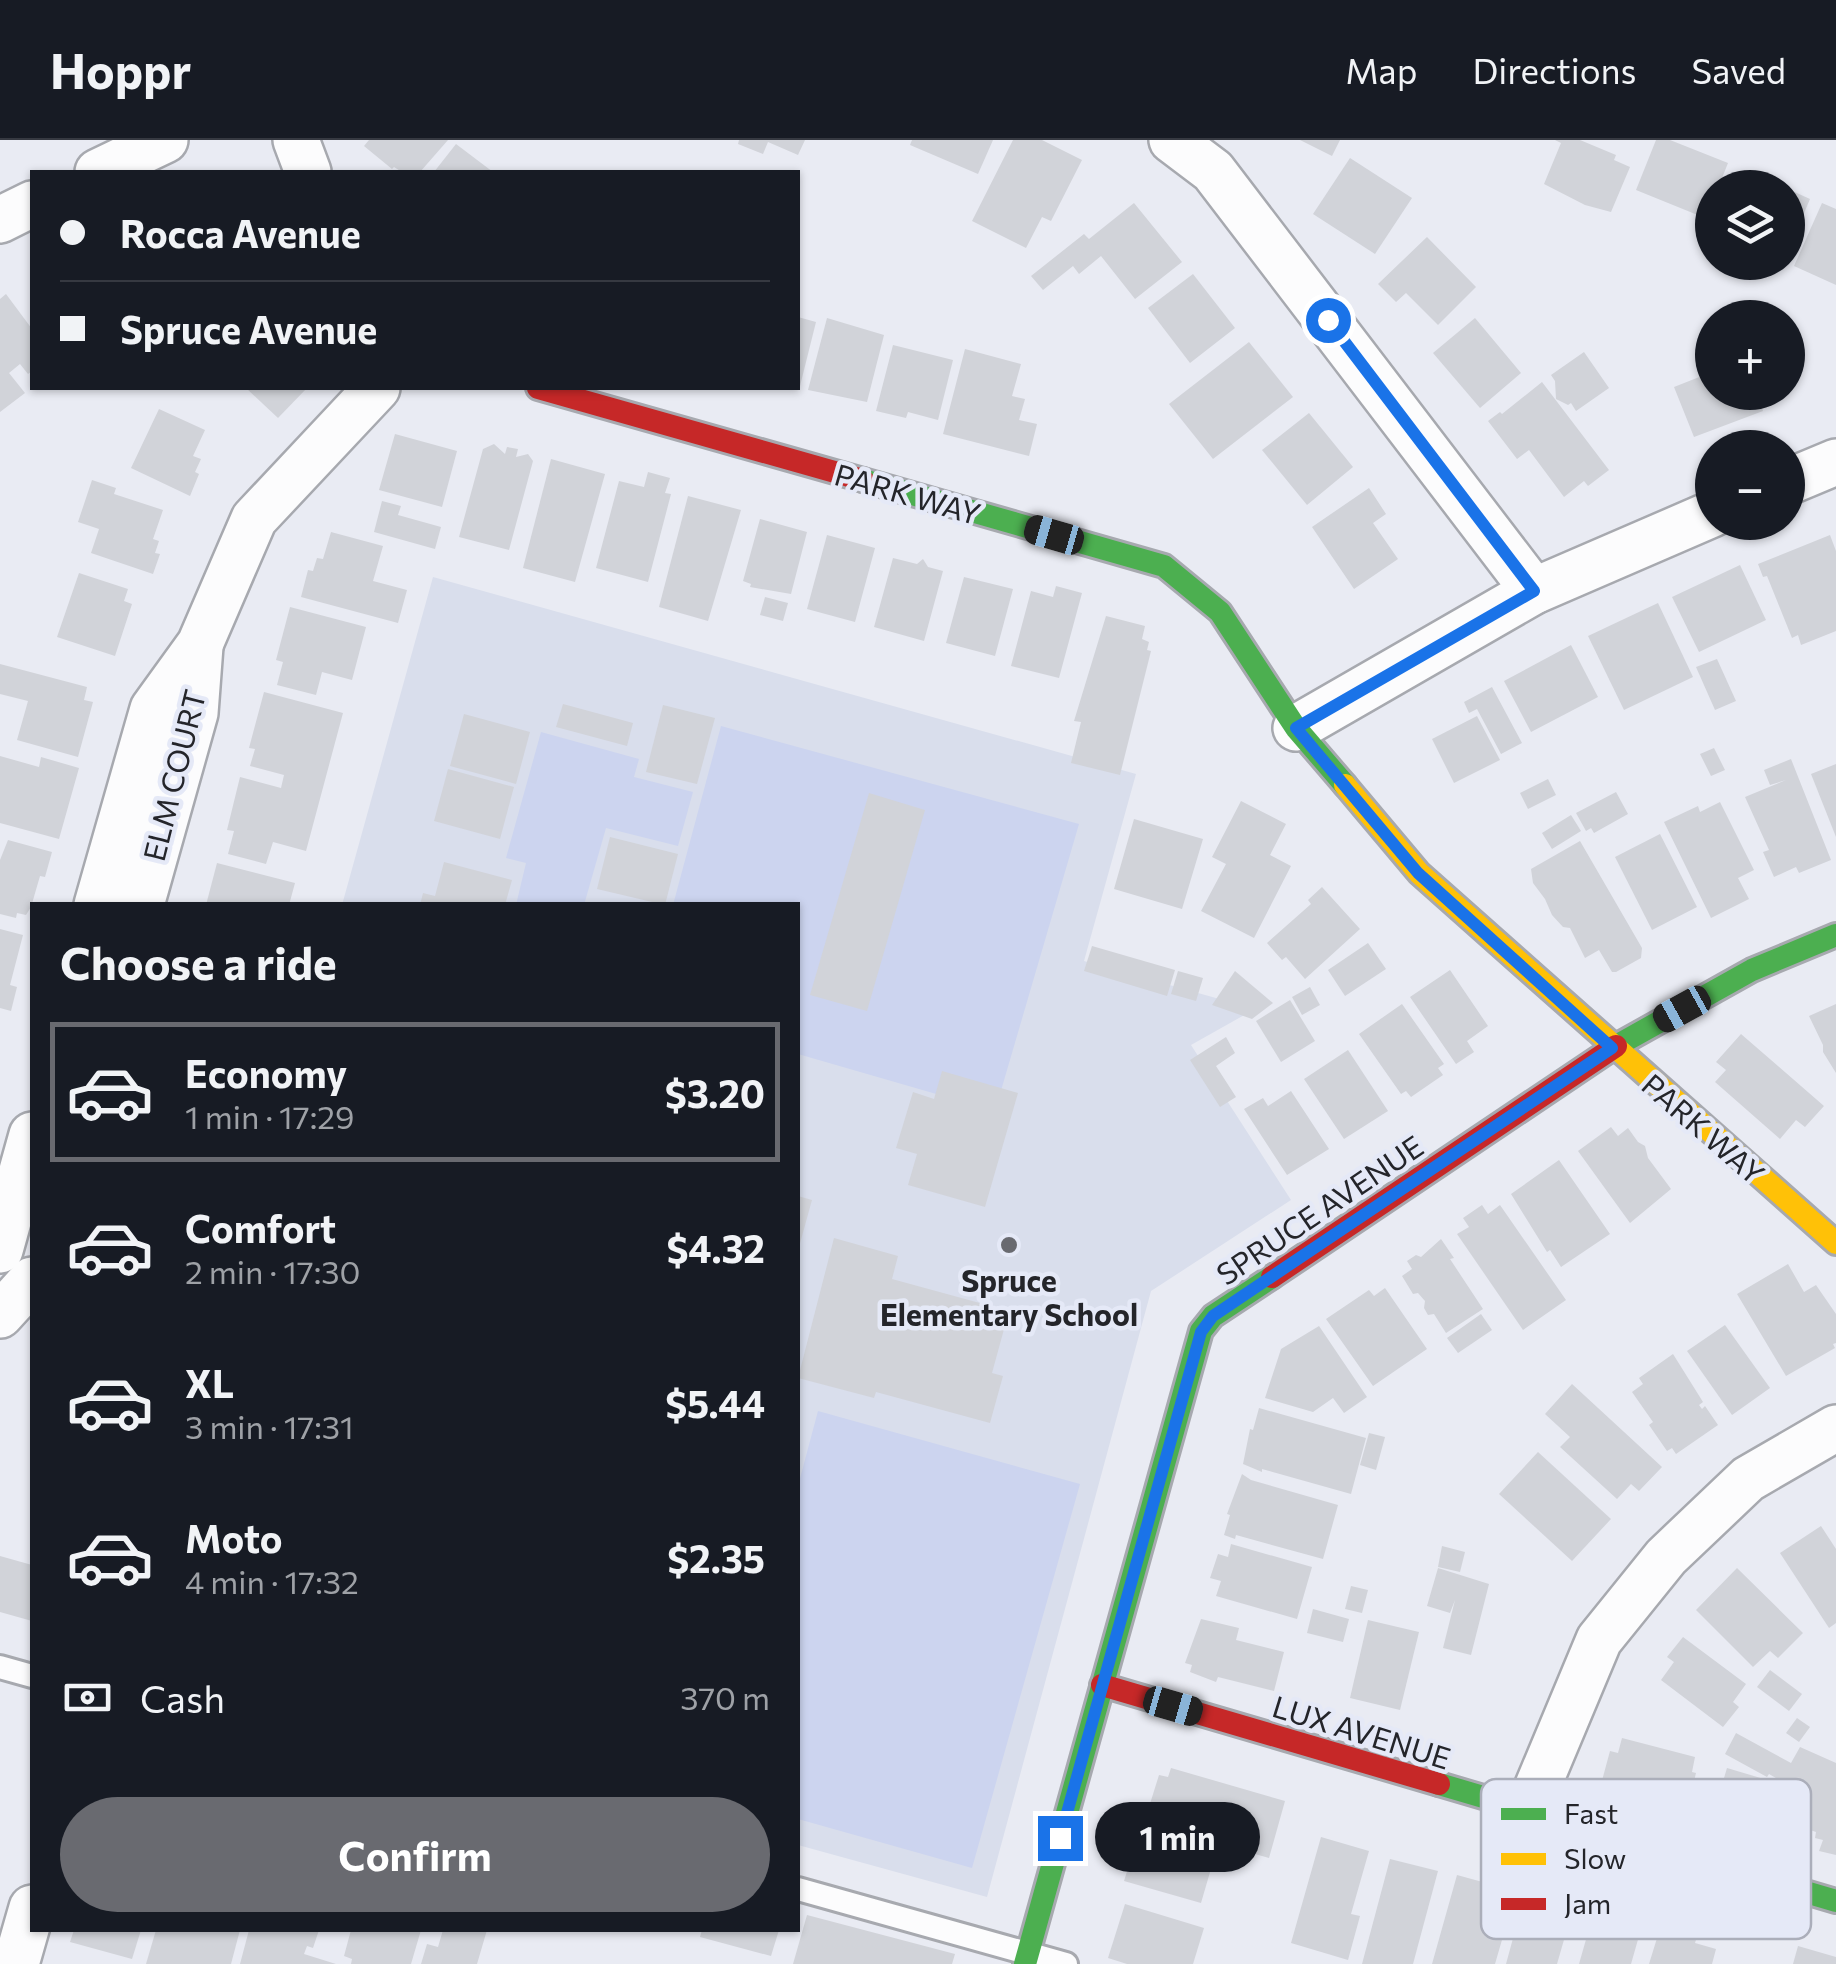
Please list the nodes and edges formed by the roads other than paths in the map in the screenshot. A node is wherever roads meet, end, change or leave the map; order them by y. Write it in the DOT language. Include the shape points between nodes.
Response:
graph roads {
  1 [pos="166,140"];
  2 [pos="296,140"];
  3 [pos="1172,140"];
  4 [pos="102,170"];
  5 [pos="307,170"];
  6 [pos="30,205"];
  7 [pos="0,220"];
  8 [pos="375,390"];
  9 [pos="545,390"];
  10 [pos="1836,462"];
  11 [pos="1805,475"];
  12 [pos="1695,521"];
  13 [pos="1534,591"];
  14 [pos="200,644"];
  15 [pos="1296,728"];
  16 [pos="99,902"];
  17 [pos="141,902"];
  18 [pos="1836,935"];
  19 [pos="1612,1048"];
  20 [pos="30,1142"];
  21 [pos="1836,1243"];
  22 [pos="0,1250"];
  23 [pos="30,1282"];
  24 [pos="0,1311"];
  25 [pos="1836,1428"];
  26 [pos="0,1667"];
  27 [pos="30,1675"];
  28 [pos="1102,1686"];
  29 [pos="1540,1779"];
  30 [pos="1481,1799"];
  31 [pos="800,1890"];
  32 [pos="1811,1894"];
  33 [pos="1836,1901"];
  34 [pos="30,1915"];
  35 [pos="1026,1959"];
  36 [pos="16,1964"];
  37 [pos="1066,1964"];
  1 -- 4 [label="street"];
  2 -- 5 [label="street"];
  3 -- 13 [label="street" via="1214,170"];
  6 -- 7 [label="street"];
  8 -- 14 [label="street, ELM COURT" via="254,519"];
  9 -- 15 [label="street, PARK WAY" via="1164,566 1220,612"];
  10 -- 11 [label="street"];
  12 -- 13 [label="street"];
  13 -- 15 [label="street"];
  14 -- 16 [label="street, ELM COURT" via="153,709"];
  14 -- 17 [label="street, ELM COURT" via="195,713"];
  15 -- 19 [label="street, PARK WAY" via="1418,873"];
  18 -- 19 [label="street, SPRUCE AVENUE" via="1752,970"];
  19 -- 21 [label="street, PARK WAY"];
  19 -- 28 [label="street, SPRUCE AVENUE" via="1213,1316 1201,1332"];
  20 -- 22 [label="street"];
  23 -- 24 [label="street"];
  25 -- 29 [label="street" via="1748,1480 1666,1557 1599,1640"];
  26 -- 27 [label="lane"];
  28 -- 30 [label="street, LUX AVENUE"];
  28 -- 35 [label="street, SPRUCE AVENUE"];
  31 -- 35 [label="lane"];
  32 -- 33 [label="street, LUX AVENUE"];
  34 -- 36 [label="street"];
  35 -- 37 [label="lane"];
}
